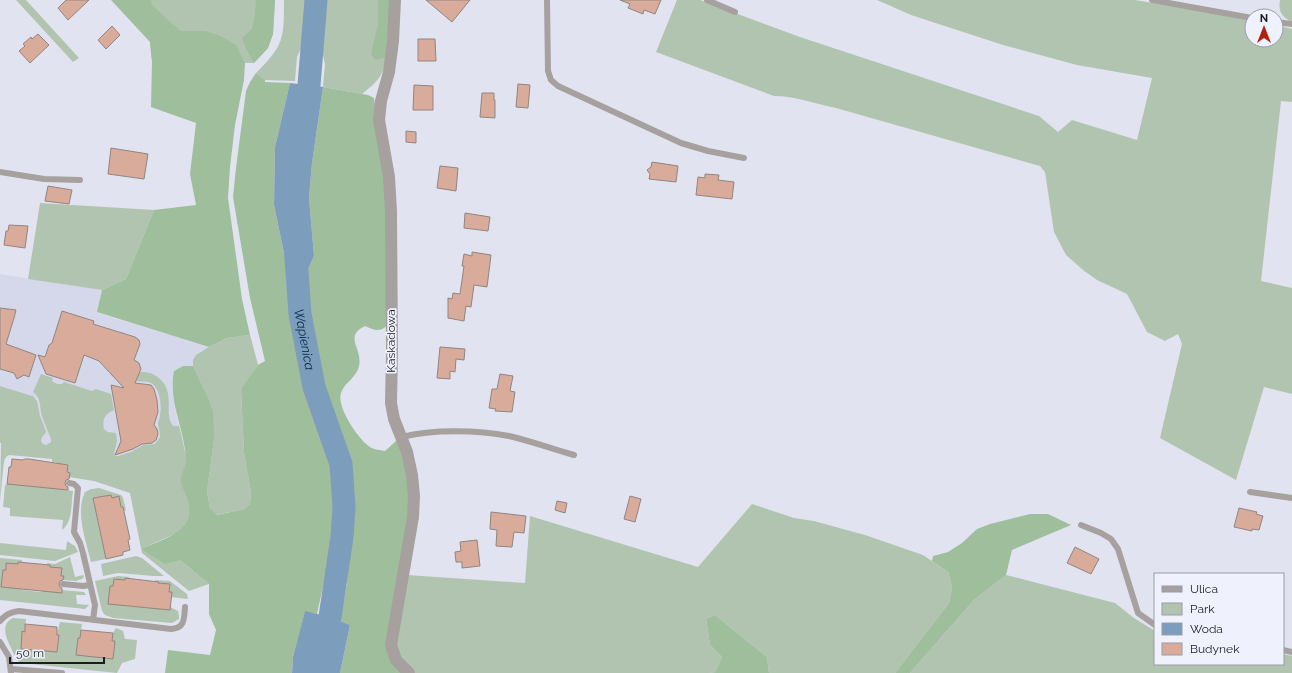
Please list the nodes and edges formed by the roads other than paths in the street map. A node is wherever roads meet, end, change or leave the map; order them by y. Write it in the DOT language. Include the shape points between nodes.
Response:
graph roads {
  1 [pos="395,0"];
  2 [pos="547,0"];
  3 [pos="707,0"];
  4 [pos="1152,0"];
  5 [pos="735,12"];
  6 [pos="1244,17"];
  7 [pos="744,158"];
  8 [pos="0,172"];
  9 [pos="80,180"];
  10 [pos="402,437"];
  11 [pos="574,455"];
  12 [pos="69,483"];
  13 [pos="1250,492"];
  14 [pos="1292,498"];
  15 [pos="1081,525"];
  16 [pos="63,584"];
  17 [pos="90,585"];
  18 [pos="185,607"];
  19 [pos="93,620"];
  20 [pos="0,621"];
  21 [pos="1154,624"];
  22 [pos="0,642"];
  23 [pos="11,671"];
  24 [pos="62,673"];
  25 [pos="409,673"];
  1 -- 10 [label="street, Kaskadowa" via="392,53 379,120 390,194 391,403 394,419"];
  2 -- 7 [label="lane" via="548,71 551,80 558,86 681,143"];
  3 -- 5 [label="lane"];
  4 -- 6 [label="lane"];
  8 -- 9 [label="lane" via="44,179"];
  10 -- 11 [label="lane" via="436,433 509,436"];
  10 -- 25 [label="street, Kaskadowa" via="412,475 413,517 391,645 396,660"];
  12 -- 17 [label="lane" via="78,488 74,532 80,543"];
  13 -- 14 [label="lane"];
  15 -- 21 [label="lane" via="1111,539 1118,549 1138,613"];
  16 -- 17 [label="lane"];
  17 -- 19 [label="lane" via="94,605"];
  18 -- 19 [label="lane" via="182,625 171,629"];
  19 -- 20 [label="lane" via="19,611 4,615"];
  22 -- 23 [label="lane" via="9,658"];
  23 -- 24 [label="lane"];
}
